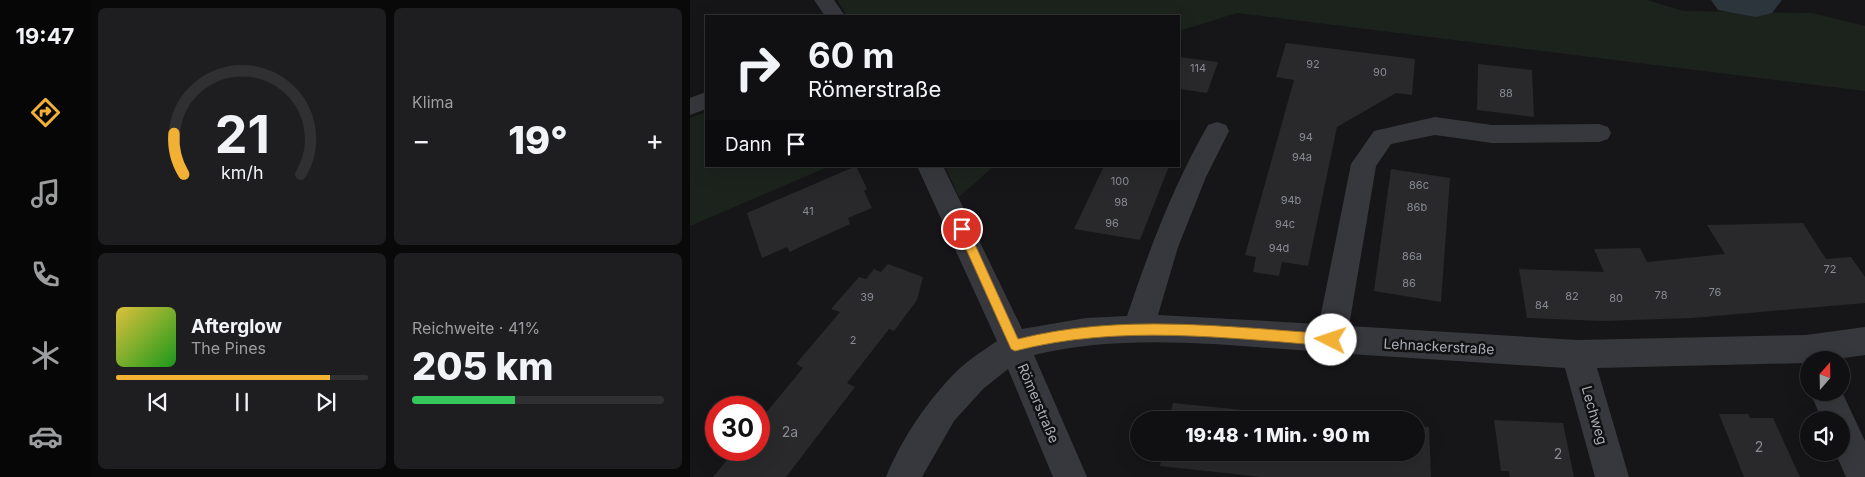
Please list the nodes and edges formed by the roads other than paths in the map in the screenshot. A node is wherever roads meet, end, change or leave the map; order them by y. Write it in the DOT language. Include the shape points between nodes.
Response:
graph roads {
  1 [pos="824,0"];
  2 [pos="834,15"];
  3 [pos="705,100"];
  4 [pos="690,106"];
  5 [pos="1217,131"];
  6 [pos="1599,133"];
  7 [pos="931,167"];
  8 [pos="1138,330"];
  9 [pos="1331,340"];
  10 [pos="1865,341"];
  11 [pos="1015,345"];
  12 [pos="1821,351"];
  13 [pos="1577,354"];
  14 [pos="1800,354"];
  15 [pos="1850,447"];
  16 [pos="903,477"];
  17 [pos="1070,477"];
  18 [pos="1612,477"];
  19 [pos="1864,477"];
  1 -- 2 [label="street"];
  3 -- 4 [label="street"];
  5 -- 8 [label="street" via="1193,177 1164,247"];
  6 -- 9 [label="street" via="1492,134 1435,126 1383,137 1364,164"];
  7 -- 11 [label="street, Römerstraße"];
  8 -- 9 [label="street, Lehnackerstraße" via="1166,328"];
  8 -- 11 [label="street, Lehnackerstraße" via="1086,332"];
  9 -- 13 [label="street, Lehnackerstraße"];
  10 -- 12 [label="street, Lehnackerstraße"];
  11 -- 16 [label="street" via="972,378 942,410"];
  11 -- 17 [label="street, Römerstraße"];
  13 -- 14 [label="street, Lehnackerstraße"];
  13 -- 18 [label="street, Lechweg"];
  15 -- 19 [label="street"];
}
